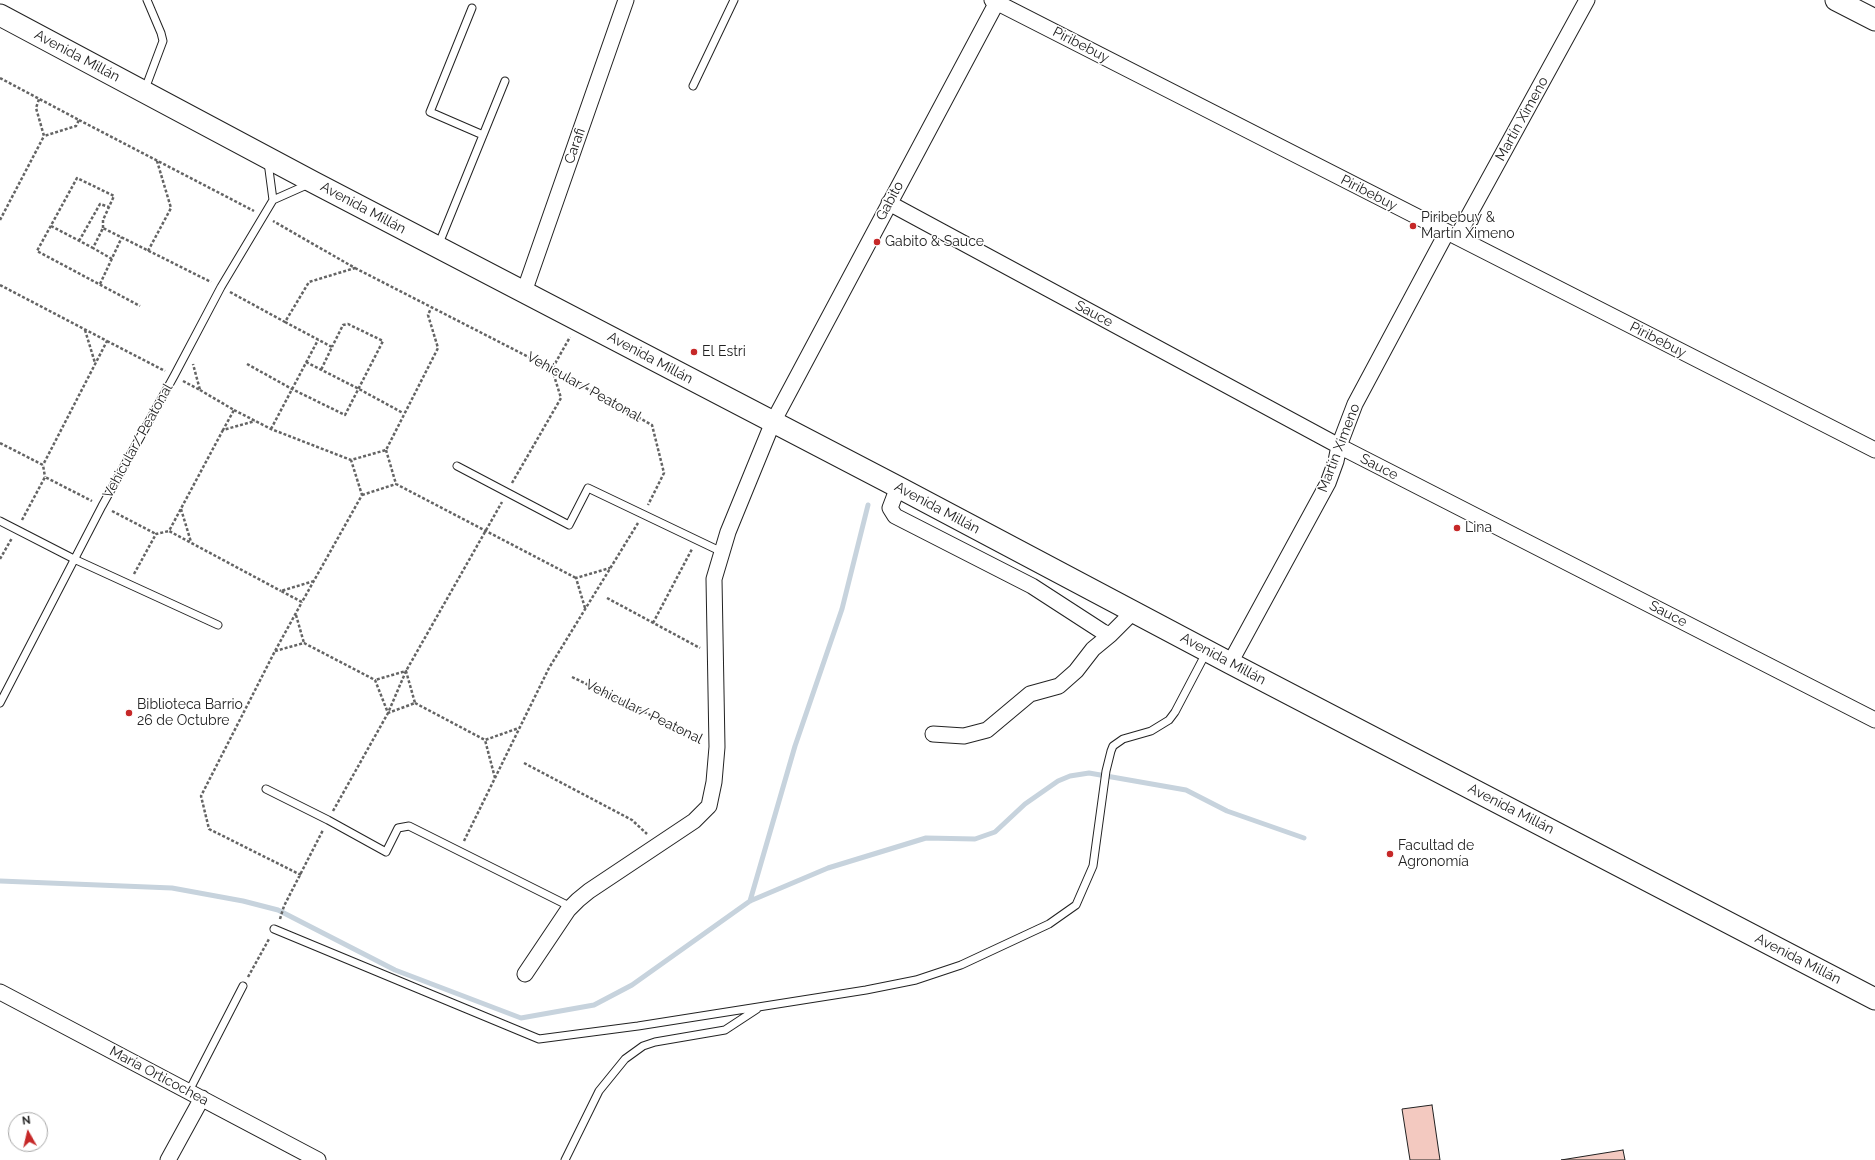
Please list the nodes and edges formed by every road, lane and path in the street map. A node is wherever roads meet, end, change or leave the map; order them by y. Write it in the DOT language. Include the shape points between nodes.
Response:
graph roads {
  1 [pos="147,0"];
  2 [pos="626,0"];
  3 [pos="734,0"];
  4 [pos="1587,0"];
  5 [pos="1836,0"];
  6 [pos="994,1"];
  7 [pos="472,8"];
  8 [pos="0,15"];
  9 [pos="1875,20"];
  10 [pos="0,78"];
  11 [pos="506,81"];
  12 [pos="693,86"];
  13 [pos="144,91"];
  14 [pos="38,99"];
  15 [pos="79,120"];
  16 [pos="483,135"];
  17 [pos="44,136"];
  18 [pos="267,156"];
  19 [pos="157,161"];
  20 [pos="313,182"];
  21 [pos="273,200"];
  22 [pos="889,203"];
  23 [pos="108,207"];
  24 [pos="264,216"];
  25 [pos="0,220"];
  26 [pos="51,226"];
  27 [pos="103,228"];
  28 [pos="1452,235"];
  29 [pos="122,237"];
  30 [pos="79,241"];
  31 [pos="438,246"];
  32 [pos="93,248"];
  33 [pos="148,251"];
  34 [pos="112,259"];
  35 [pos="355,268"];
  36 [pos="100,284"];
  37 [pos="0,285"];
  38 [pos="221,287"];
  39 [pos="524,292"];
  40 [pos="140,306"];
  41 [pos="431,308"];
  42 [pos="579,321"];
  43 [pos="285,322"];
  44 [pos="85,330"];
  45 [pos="318,340"];
  46 [pos="107,341"];
  47 [pos="332,347"];
  48 [pos="189,348"];
  49 [pos="306,362"];
  50 [pos="96,364"];
  51 [pos="247,364"];
  52 [pos="552,369"];
  53 [pos="321,370"];
  54 [pos="174,376"];
  55 [pos="292,389"];
  56 [pos="359,389"];
  57 [pos="200,390"];
  58 [pos="234,410"];
  59 [pos="403,413"];
  60 [pos="255,421"];
  61 [pos="773,422"];
  62 [pos="271,429"];
  63 [pos="223,430"];
  64 [pos="0,442"];
  65 [pos="1339,446"];
  66 [pos="386,450"];
  67 [pos="1875,450"];
  68 [pos="351,460"];
  69 [pos="43,465"];
  70 [pos="457,466"];
  71 [pos="45,477"];
  72 [pos="396,484"];
  73 [pos="898,487"];
  74 [pos="507,492"];
  75 [pos="362,495"];
  76 [pos="102,506"];
  77 [pos="181,508"];
  78 [pos="644,514"];
  79 [pos="0,520"];
  80 [pos="17,529"];
  81 [pos="169,531"];
  82 [pos="485,531"];
  83 [pos="156,534"];
  84 [pos="697,540"];
  85 [pos="191,543"];
  86 [pos="722,552"];
  87 [pos="0,559"];
  88 [pos="74,559"];
  89 [pos="610,568"];
  90 [pos="576,578"];
  91 [pos="314,581"];
  92 [pos="129,584"];
  93 [pos="281,591"];
  94 [pos="607,598"];
  95 [pos="302,602"];
  96 [pos="585,609"];
  97 [pos="1133,612"];
  98 [pos="296,615"];
  99 [pos="653,623"];
  100 [pos="218,624"];
  101 [pos="1110,635"];
  102 [pos="304,643"];
  103 [pos="275,651"];
  104 [pos="1207,651"];
  105 [pos="716,656"];
  106 [pos="1230,663"];
  107 [pos="406,671"];
  108 [pos="572,677"];
  109 [pos="374,680"];
  110 [pos="0,703"];
  111 [pos="415,703"];
  112 [pos="388,713"];
  113 [pos="1875,720"];
  114 [pos="519,728"];
  115 [pos="933,734"];
  116 [pos="484,740"];
  117 [pos="717,747"];
  118 [pos="524,763"];
  119 [pos="495,779"];
  120 [pos="266,789"];
  121 [pos="328,820"];
  122 [pos="659,845"];
  123 [pos="460,850"];
  124 [pos="301,875"];
  125 [pos="571,907"];
  126 [pos="280,919"];
  127 [pos="274,929"];
  128 [pos="269,938"];
  129 [pos="525,974"];
  130 [pos="243,986"];
  131 [pos="0,992"];
  132 [pos="1875,999"];
  133 [pos="760,1007"];
  134 [pos="196,1095"];
  135 [pos="168,1160"];
  136 [pos="318,1160"];
  137 [pos="565,1160"];
  1 -- 13 [label="lane" via="163,41"];
  2 -- 39 [label="street, Carafi"];
  3 -- 12 [label="lane"];
  4 -- 28 [label="street, Martín Ximeno"];
  5 -- 9 [label="main road"];
  6 -- 22 [label="street, Gabito"];
  6 -- 28 [label="street, Piribebuy"];
  7 -- 16 [label="lane" via="430,112"];
  8 -- 13 [label="main road, Avenida Millán"];
  10 -- 14 [label="path, Vehicular/ Peatonal"];
  11 -- 16 [label="lane"];
  13 -- 18 [label="main road, Avenida Millán"];
  14 -- 15 [label="path, Vehicular/ Peatonal"];
  14 -- 17 [label="path" via="36,108"];
  15 -- 17 [label="path" via="74,128"];
  15 -- 19 [label="path, Vehicular/ Peatonal"];
  16 -- 31 [label="lane"];
  17 -- 25 [label="path"];
  18 -- 20 [label="main road, Avenida Millán"];
  18 -- 21 [label="lane"];
  19 -- 24 [label="path, Vehicular/ Peatonal"];
  19 -- 33 [label="path" via="171,208"];
  20 -- 21 [label="lane"];
  20 -- 31 [label="main road, Avenida Millán"];
  21 -- 24 [label="lane, Vehicular/ Peatonal"];
  22 -- 61 [label="street, Gabito"];
  22 -- 65 [label="street, Sauce"];
  23 -- 26 [label="path" via="114,196 78,178"];
  23 -- 27 [label="path"];
  23 -- 30 [label="path" via="100,204"];
  24 -- 35 [label="path, Vehicular/ Peatonal"];
  24 -- 38 [label="lane, Vehicular/ Peatonal"];
  26 -- 30 [label="path"];
  26 -- 36 [label="path" via="37,251"];
  27 -- 29 [label="path"];
  27 -- 32 [label="path"];
  28 -- 65 [label="street, Martín Ximeno" via="1355,404"];
  28 -- 67 [label="street, Piribebuy"];
  29 -- 33 [label="path"];
  29 -- 34 [label="path"];
  30 -- 32 [label="path"];
  31 -- 39 [label="main road, Avenida Millán"];
  32 -- 34 [label="path"];
  33 -- 38 [label="path"];
  34 -- 36 [label="path"];
  35 -- 41 [label="path, Vehicular/ Peatonal"];
  35 -- 43 [label="path" via="309,282"];
  36 -- 40 [label="path"];
  37 -- 44 [label="path"];
  38 -- 43 [label="path"];
  38 -- 48 [label="lane, Vehicular/ Peatonal"];
  39 -- 42 [label="main road, Avenida Millán"];
  41 -- 52 [label="path, Vehicular/ Peatonal"];
  41 -- 59 [label="path" via="428,315 438,348"];
  42 -- 52 [label="path"];
  42 -- 61 [label="main road, Avenida Millán"];
  43 -- 45 [label="path"];
  44 -- 46 [label="path"];
  44 -- 50 [label="path"];
  45 -- 47 [label="path"];
  45 -- 49 [label="path"];
  46 -- 50 [label="path"];
  46 -- 54 [label="path"];
  47 -- 53 [label="path"];
  47 -- 56 [label="path" via="343,325 348,324 383,341"];
  48 -- 54 [label="lane, Vehicular/ Peatonal"];
  48 -- 57 [label="path"];
  49 -- 53 [label="path"];
  49 -- 55 [label="path"];
  50 -- 69 [label="path"];
  51 -- 55 [label="path"];
  52 -- 74 [label="path" via="560,398"];
  52 -- 78 [label="path, Vehicular/ Peatonal" via="652,425 664,473"];
  53 -- 56 [label="path"];
  54 -- 57 [label="path, Vehicular/ Peatonal"];
  54 -- 76 [label="lane, Vehicular/ Peatonal"];
  55 -- 56 [label="path" via="345,415"];
  55 -- 62 [label="path"];
  56 -- 59 [label="path"];
  57 -- 58 [label="path, Vehicular/ Peatonal"];
  58 -- 60 [label="path, Vehicular/ Peatonal"];
  58 -- 63 [label="path"];
  59 -- 66 [label="path"];
  60 -- 62 [label="path, Vehicular/ Peatonal"];
  60 -- 63 [label="path"];
  61 -- 73 [label="main road, Avenida Millán"];
  61 -- 86 [label="street, Vehicular/ Peatonal"];
  62 -- 68 [label="path, Vehicular/ Peatonal"];
  63 -- 77 [label="path"];
  64 -- 69 [label="path"];
  65 -- 106 [label="street, Martín Ximeno" via="1328,483"];
  65 -- 113 [label="street, Sauce"];
  66 -- 68 [label="path"];
  66 -- 72 [label="path"];
  68 -- 75 [label="path"];
  69 -- 71 [label="path"];
  70 -- 74 [label="lane"];
  71 -- 76 [label="path, Vehicular/ Peatonal"];
  71 -- 80 [label="path"];
  72 -- 75 [label="path"];
  72 -- 82 [label="path"];
  73 -- 97 [label="main road, Avenida Millán"];
  73 -- 101 [label="street" via="890,508 895,516 1032,586"];
  74 -- 78 [label="lane" via="569,524 588,488"];
  74 -- 82 [label="path"];
  75 -- 91 [label="path"];
  76 -- 83 [label="path, Vehicular/ Peatonal"];
  76 -- 88 [label="lane, Vehicular/ Peatonal"];
  77 -- 81 [label="path"];
  77 -- 85 [label="path"];
  78 -- 84 [label="lane"];
  78 -- 89 [label="path, Vehicular/ Peatonal"];
  79 -- 80 [label="lane"];
  80 -- 87 [label="path"];
  80 -- 88 [label="lane"];
  81 -- 83 [label="path"];
  81 -- 85 [label="path"];
  82 -- 90 [label="path"];
  82 -- 107 [label="path"];
  83 -- 92 [label="path"];
  84 -- 86 [label="lane"];
  84 -- 99 [label="path"];
  85 -- 93 [label="path"];
  86 -- 105 [label="street, Vehicular/ Peatonal" via="714,579"];
  88 -- 92 [label="lane"];
  88 -- 110 [label="lane, Vehicular/ Peatonal"];
  89 -- 90 [label="path"];
  89 -- 96 [label="path, Vehicular/ Peatonal"];
  90 -- 96 [label="path"];
  91 -- 93 [label="path"];
  91 -- 95 [label="path"];
  92 -- 100 [label="lane"];
  93 -- 95 [label="path"];
  94 -- 99 [label="path"];
  95 -- 98 [label="path"];
  96 -- 114 [label="path, Vehicular/ Peatonal" via="549,668"];
  97 -- 101 [label="street"];
  97 -- 104 [label="main road, Avenida Millán"];
  98 -- 102 [label="path"];
  98 -- 103 [label="path"];
  99 -- 105 [label="path"];
  101 -- 115 [label="street" via="1059,686 1030,694 987,730 964,736"];
  102 -- 103 [label="path"];
  102 -- 109 [label="path"];
  103 -- 124 [label="path" via="201,796 209,829"];
  104 -- 106 [label="main road, Avenida Millán"];
  104 -- 133 [label="lane" via="1176,712 1169,720 1151,731 1118,742 1111,751 1093,866 1076,905 1049,924 961,965 916,980"];
  105 -- 117 [label="street, Vehicular/ Peatonal"];
  106 -- 132 [label="main road, Avenida Millán"];
  107 -- 109 [label="path"];
  107 -- 111 [label="path"];
  107 -- 112 [label="path"];
  108 -- 117 [label="path, Vehicular/ Peatonal"];
  109 -- 112 [label="path"];
  111 -- 112 [label="path"];
  111 -- 116 [label="path"];
  112 -- 121 [label="path"];
  114 -- 116 [label="path"];
  114 -- 119 [label="path, Vehicular/ Peatonal"];
  116 -- 119 [label="path"];
  117 -- 122 [label="street, Vehicular/ Peatonal" via="709,806 694,821"];
  118 -- 122 [label="path" via="632,820"];
  119 -- 123 [label="path, Vehicular/ Peatonal"];
  120 -- 121 [label="lane"];
  121 -- 123 [label="lane" via="386,852 398,828 409,826"];
  121 -- 124 [label="path"];
  122 -- 125 [label="street, Vehicular/ Peatonal" via="589,891"];
  123 -- 125 [label="lane"];
  124 -- 126 [label="path"];
  125 -- 129 [label="street, Vehicular/ Peatonal"];
  127 -- 133 [label="lane" via="538,1039"];
  128 -- 130 [label="path"];
  130 -- 134 [label="lane"];
  131 -- 134 [label="street, María Orticochea"];
  133 -- 137 [label="lane" via="725,1030 655,1042 643,1046 625,1059 599,1091"];
  134 -- 135 [label="street"];
  134 -- 136 [label="street, María Orticochea"];
}
